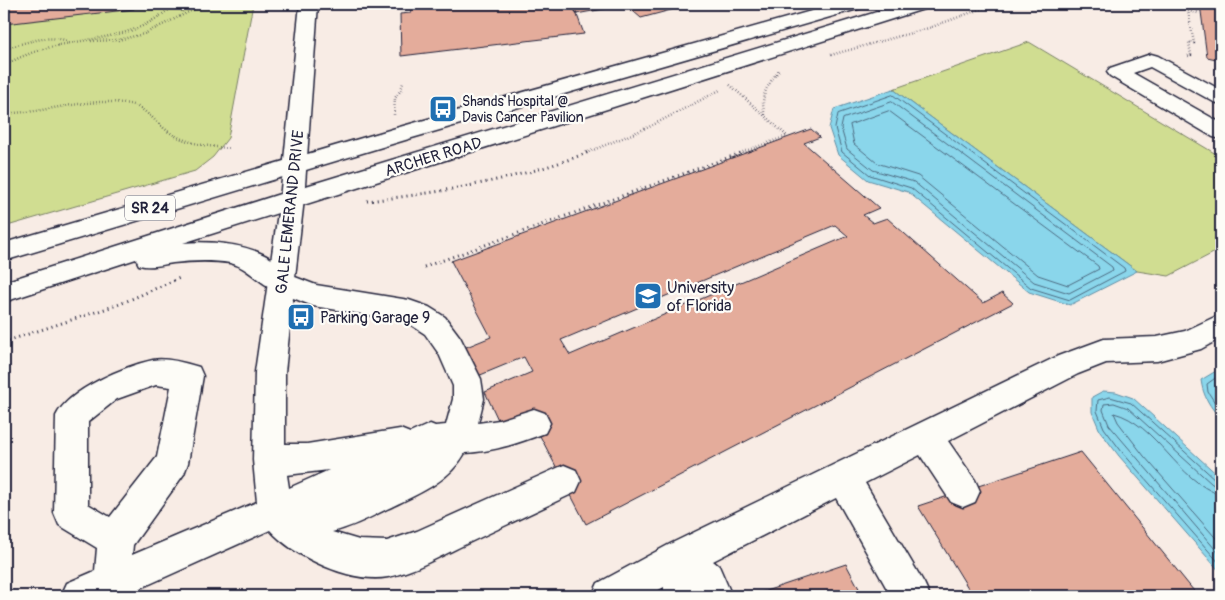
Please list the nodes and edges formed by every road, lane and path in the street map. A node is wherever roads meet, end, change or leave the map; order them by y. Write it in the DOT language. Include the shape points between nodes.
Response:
graph roads {
  1 [pos="177,4"];
  2 [pos="186,4"];
  3 [pos="205,4"];
  4 [pos="309,4"];
  5 [pos="855,4"];
  6 [pos="921,4"];
  7 [pos="994,4"];
  8 [pos="1197,4"];
  9 [pos="181,13"];
  10 [pos="82,40"];
  11 [pos="68,42"];
  12 [pos="4,49"];
  13 [pos="829,55"];
  14 [pos="1186,56"];
  15 [pos="4,65"];
  16 [pos="773,69"];
  17 [pos="738,81"];
  18 [pos="403,83"];
  19 [pos="721,89"];
  20 [pos="1221,98"];
  21 [pos="4,113"];
  22 [pos="766,118"];
  23 [pos="395,123"];
  24 [pos="1221,132"];
  25 [pos="231,148"];
  26 [pos="296,164"];
  27 [pos="292,199"];
  28 [pos="366,202"];
  29 [pos="4,252"];
  30 [pos="424,267"];
  31 [pos="186,275"];
  32 [pos="34,282"];
  33 [pos="282,282"];
  34 [pos="4,292"];
  35 [pos="1221,325"];
  36 [pos="4,342"];
  37 [pos="534,423"];
  38 [pos="926,436"];
  39 [pos="444,439"];
  40 [pos="269,460"];
  41 [pos="842,477"];
  42 [pos="564,481"];
  43 [pos="963,491"];
  44 [pos="281,516"];
  45 [pos="116,539"];
  46 [pos="682,557"];
  47 [pos="113,582"];
  48 [pos="80,596"];
  49 [pos="611,596"];
  50 [pos="683,596"];
  51 [pos="712,596"];
  52 [pos="911,596"];
  1 -- 10 [label="path" via="163,15 135,28"];
  2 -- 9 [label="path"];
  3 -- 9 [label="path"];
  4 -- 26 [label="main road, GALE LEMERAND DRIVE"];
  5 -- 26 [label="main road, ARCHER ROAD / SR 24"];
  6 -- 27 [label="main road, ARCHER ROAD / SR 24"];
  7 -- 13 [label="path" via="929,28"];
  8 -- 14 [label="path" via="1198,13 1188,11 1194,43 1189,42 1191,55"];
  9 -- 10 [label="path" via="158,28 136,36 104,41"];
  10 -- 11 [label="path"];
  11 -- 12 [label="path" via="48,39"];
  11 -- 15 [label="path" via="32,51"];
  16 -- 22 [label="path" via="782,66 761,98"];
  17 -- 22 [label="path" via="729,85"];
  18 -- 23 [label="path" via="394,102"];
  19 -- 28 [label="path" via="649,127 568,160 473,185"];
  20 -- 24 [label="main road" via="1150,60 1117,72"];
  21 -- 25 [label="path" via="37,113 92,103 126,104 138,107 177,137 201,145"];
  22 -- 30 [label="path" via="787,136"];
  26 -- 27 [label="main road, GALE LEMERAND DRIVE"];
  26 -- 29 [label="main road, ARCHER ROAD / SR 24"];
  27 -- 32 [label="main road, ARCHER ROAD / SR 24"];
  27 -- 33 [label="main road, GALE LEMERAND DRIVE"];
  31 -- 36 [label="path" via="120,304"];
  32 -- 33 [label="main road" via="153,257 198,252 252,261"];
  32 -- 34 [label="main road, ARCHER ROAD / SR 24"];
  33 -- 39 [label="main road" via="314,295 409,311 424,316 441,330 466,377 470,401"];
  33 -- 40 [label="main road, GALE LEMERAND DRIVE" via="270,372"];
  35 -- 38 [label="main road" via="1191,341 1157,349 1104,351 1068,365"];
  37 -- 39 [label="main road" via="505,435"];
  38 -- 41 [label="main road"];
  38 -- 43 [label="main road"];
  39 -- 40 [label="main road" via="308,459"];
  39 -- 44 [label="main road" via="444,458 433,469 402,485 343,512"];
  40 -- 44 [label="main road, GALE LEMERAND DRIVE"];
  41 -- 46 [label="main road"];
  41 -- 52 [label="main road"];
  42 -- 44 [label="main road" via="421,547 387,559 358,558 334,552"];
  44 -- 47 [label="main road"];
  45 -- 45 [label="main road" via="71,513 72,416 106,390 155,372 188,376 172,463"];
  45 -- 47 [label="main road"];
  46 -- 49 [label="main road"];
  46 -- 50 [label="main road"];
  46 -- 51 [label="main road" via="706,579"];
  47 -- 48 [label="main road"];
}
